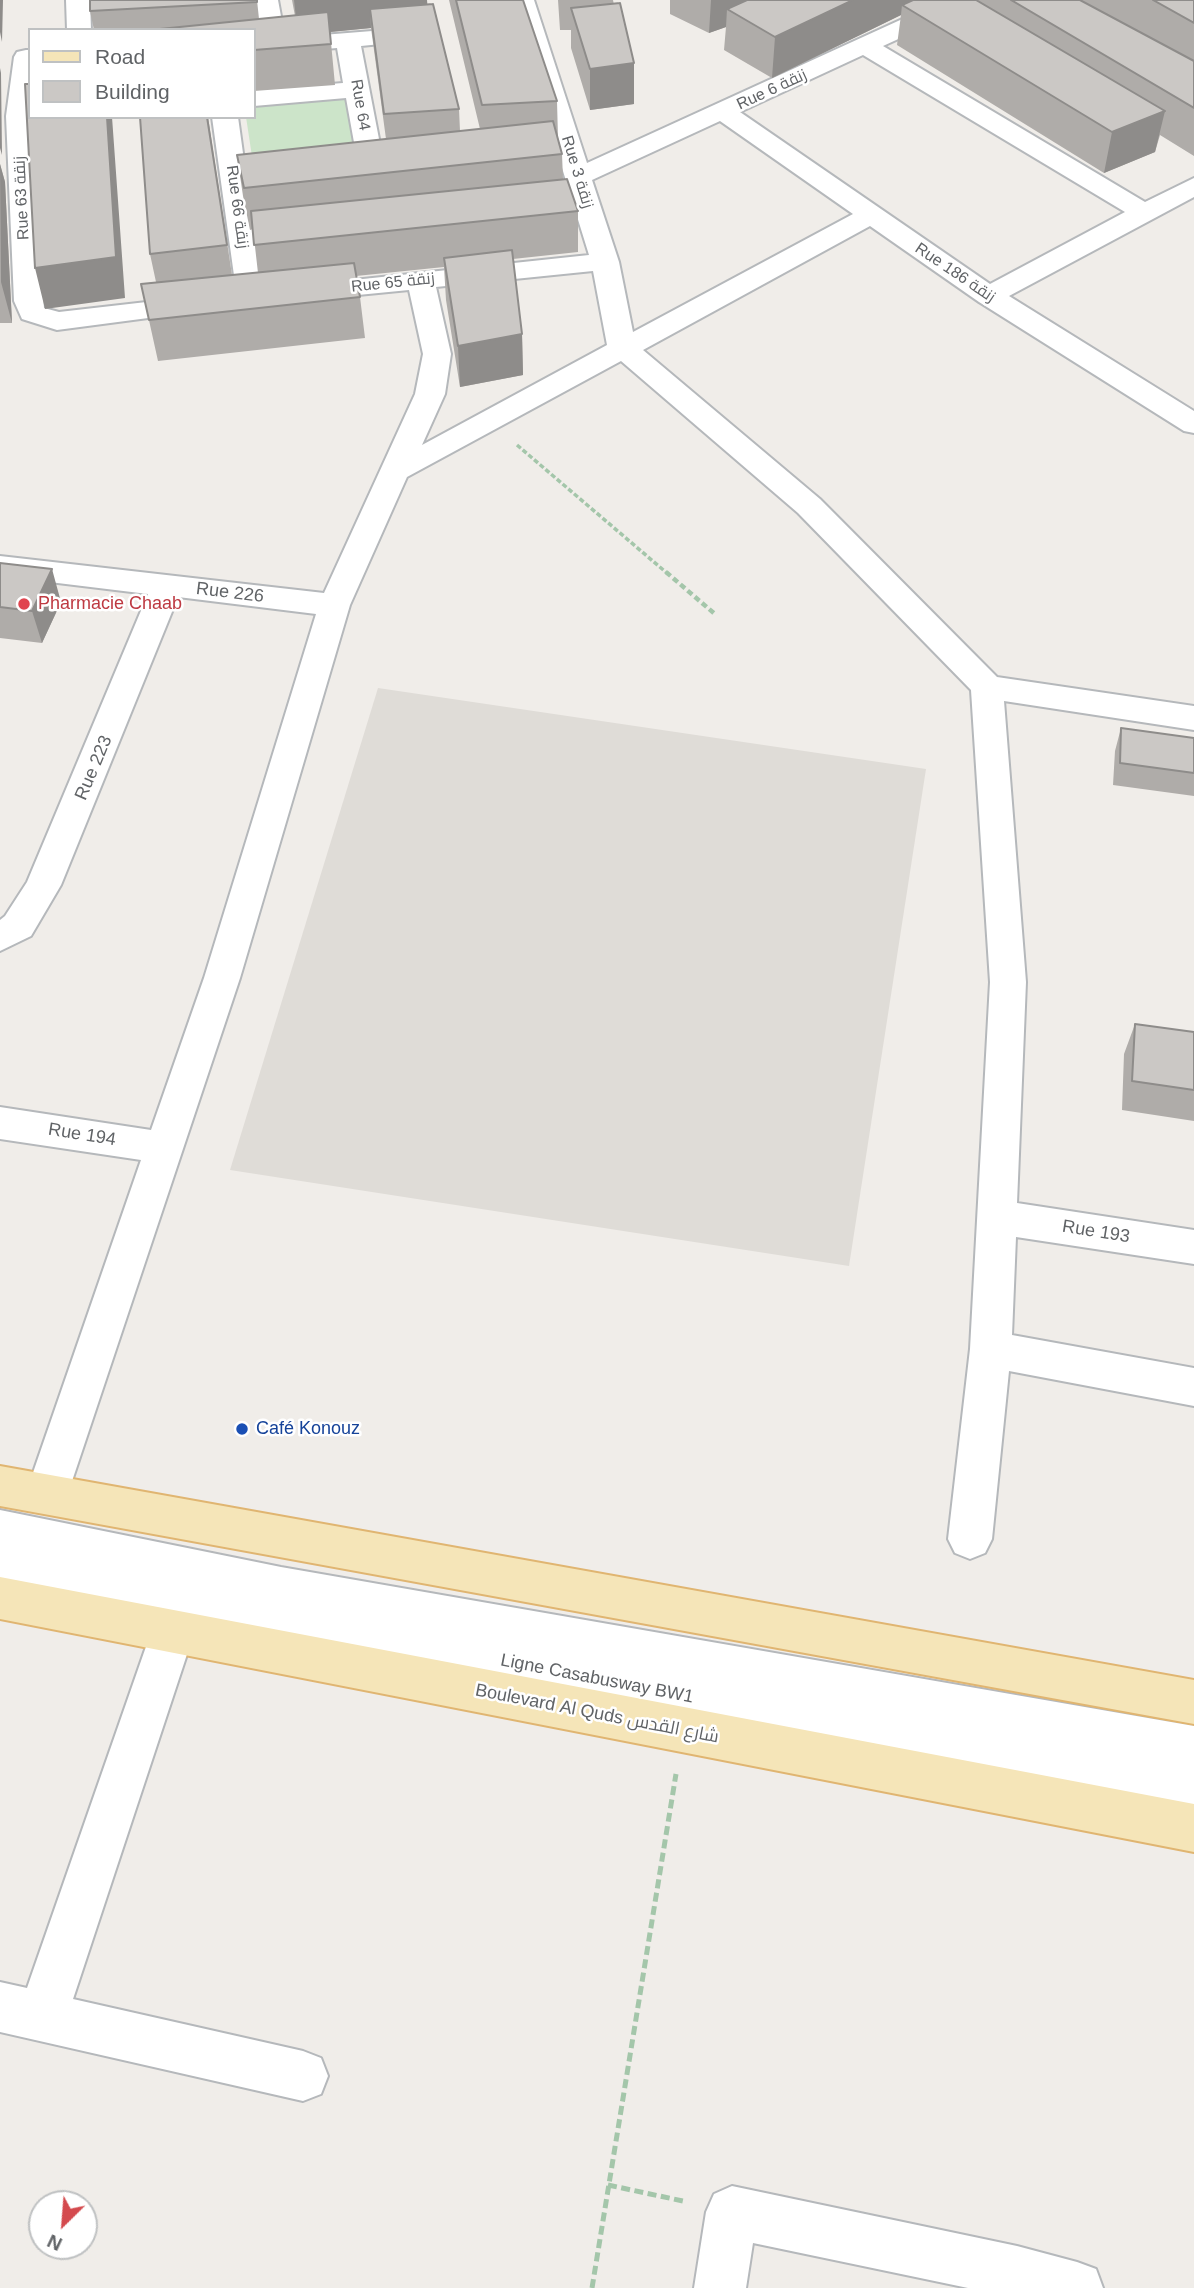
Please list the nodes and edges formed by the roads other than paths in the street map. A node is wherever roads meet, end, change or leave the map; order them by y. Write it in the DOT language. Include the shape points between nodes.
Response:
graph roads {
  1 [pos="78,0"];
  2 [pos="266,0"];
  3 [pos="522,0"];
  4 [pos="964,0"];
  5 [pos="79,28"];
  6 [pos="422,34"];
  7 [pos="348,41"];
  8 [pos="865,46"];
  9 [pos="264,48"];
  10 [pos="19,58"];
  11 [pos="358,90"];
  12 [pos="256,98"];
  13 [pos="723,113"];
  14 [pos="225,119"];
  15 [pos="571,150"];
  16 [pos="544,153"];
  17 [pos="10,163"];
  18 [pos="398,167"];
  19 [pos="372,170"];
  20 [pos="344,173"];
  21 [pos="317,176"];
  22 [pos="578,177"];
  23 [pos="234,184"];
  24 [pos="1194,186"];
  25 [pos="1154,208"];
  26 [pos="871,215"];
  27 [pos="1194,220"];
  28 [pos="605,262"];
  29 [pos="421,281"];
  30 [pos="989,296"];
  31 [pos="251,297"];
  32 [pos="57,321"];
  33 [pos="622,347"];
  34 [pos="1194,424"];
  35 [pos="398,470"];
  36 [pos="0,566"];
  37 [pos="167,586"];
  38 [pos="334,605"];
  39 [pos="987,687"];
  40 [pos="1194,718"];
  41 [pos="0,937"];
  42 [pos="0,1123"];
  43 [pos="164,1148"];
  44 [pos="998,1217"];
  45 [pos="1194,1247"];
  46 [pos="991,1349"];
  47 [pos="1194,1387"];
  48 [pos="0,1486"];
  49 [pos="47,1493"];
  50 [pos="0,1530"];
  51 [pos="970,1539"];
  52 [pos="0,1568"];
  53 [pos="0,1598"];
  54 [pos="173,1630"];
  55 [pos="1194,1702"];
  56 [pos="1194,1749"];
  57 [pos="1194,1790"];
  58 [pos="1194,1828"];
  59 [pos="21,2011"];
  60 [pos="303,2076"];
  61 [pos="1017,2280"];
  62 [pos="720,2288"];
  63 [pos="1077,2288"];
  1 -- 5 [label="street"];
  2 -- 9 [label="street"];
  3 -- 15 [label="street, Rue 3 زنقة"];
  4 -- 8 [label="street, Rue 6 زنقة"];
  6 -- 7 [label="street"];
  7 -- 9 [label="street"];
  7 -- 11 [label="street, Rue 64"];
  8 -- 13 [label="street, Rue 6 زنقة"];
  8 -- 25 [label="street"];
  10 -- 17 [label="street, Rue 63 زنقة" via="19,116"];
  11 -- 12 [label="street"];
  11 -- 19 [label="street, Rue 64"];
  13 -- 22 [label="street, Rue 6 زنقة"];
  13 -- 26 [label="street, Rue 186 زنقة"];
  14 -- 23 [label="street, Rue 66 زنقة"];
  15 -- 16 [label="street"];
  15 -- 22 [label="street, Rue 3 زنقة"];
  17 -- 32 [label="street, Rue 63 زنقة" via="27,301 32,313"];
  18 -- 19 [label="street"];
  19 -- 20 [label="street"];
  21 -- 23 [label="street"];
  22 -- 28 [label="street, Rue 3 زنقة"];
  23 -- 31 [label="street, Rue 66 زنقة"];
  24 -- 25 [label="street"];
  25 -- 27 [label="street"];
  25 -- 30 [label="street"];
  26 -- 30 [label="street, Rue 186 زنقة"];
  26 -- 33 [label="street"];
  28 -- 29 [label="street, Rue 65 زنقة"];
  28 -- 33 [label="street, Rue 3 زنقة"];
  29 -- 31 [label="street, Rue 65 زنقة"];
  29 -- 35 [label="street" via="437,354 436,372"];
  30 -- 34 [label="street, Rue 186 زنقة"];
  31 -- 32 [label="street, Rue 65 زنقة"];
  33 -- 35 [label="street"];
  33 -- 39 [label="street" via="809,506"];
  35 -- 38 [label="street"];
  36 -- 37 [label="street, Rue 226"];
  37 -- 38 [label="street, Rue 226"];
  37 -- 41 [label="street, Rue 223" via="43,885 18,926"];
  38 -- 43 [label="street" via="222,978"];
  39 -- 40 [label="street"];
  39 -- 44 [label="street" via="1008,982"];
  42 -- 43 [label="street, Rue 194"];
  43 -- 49 [label="street"];
  44 -- 45 [label="street, Rue 193"];
  44 -- 46 [label="street"];
  46 -- 47 [label="street"];
  46 -- 51 [label="street"];
  48 -- 49 [label="main road"];
  49 -- 55 [label="main road"];
  50 -- 56 [label="street, Ligne Casabusway BW1" via="281,1588"];
  52 -- 57 [label="street, Ligne Casabusway BW1"];
  53 -- 54 [label="main road, Boulevard Al Quds شارع القدس"];
  54 -- 58 [label="main road, Boulevard Al Quds شارع القدس"];
  54 -- 59 [label="street"];
  59 -- 60 [label="street"];
  61 -- 62 [label="street" via="732,2212"];
  61 -- 63 [label="street"];
}
